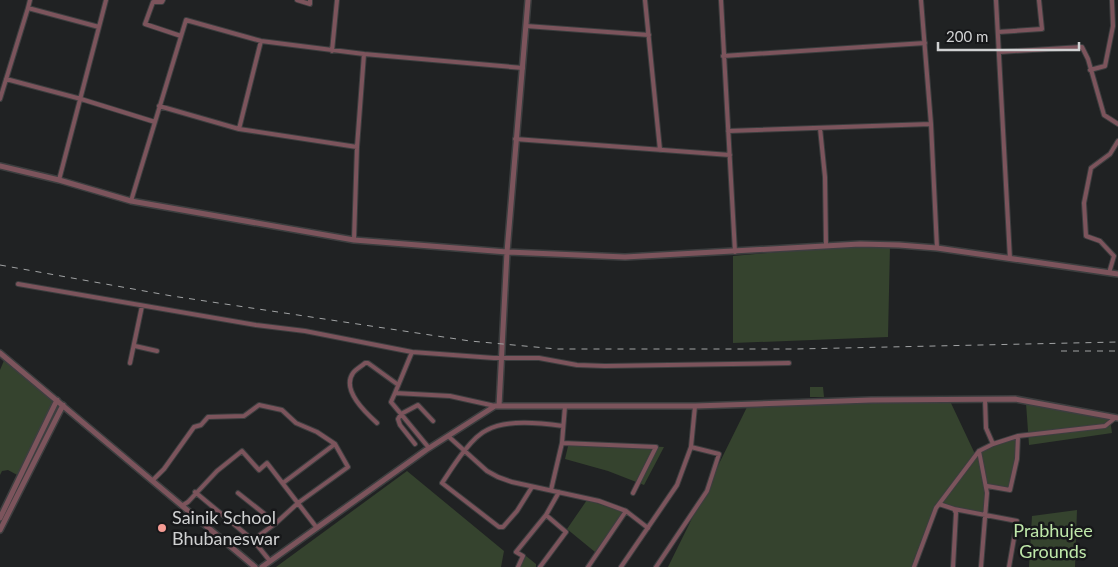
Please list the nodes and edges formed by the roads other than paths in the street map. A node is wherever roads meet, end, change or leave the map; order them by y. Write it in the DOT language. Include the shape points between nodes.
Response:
graph roads {
  1 [pos="30,0"];
  2 [pos="106,0"];
  3 [pos="163,0"];
  4 [pos="297,0"];
  5 [pos="310,0"];
  6 [pos="337,0"];
  7 [pos="528,0"];
  8 [pos="645,0"];
  9 [pos="721,0"];
  10 [pos="921,0"];
  11 [pos="996,0"];
  12 [pos="1039,0"];
  13 [pos="1112,0"];
  14 [pos="28,8"];
  15 [pos="526,26"];
  16 [pos="99,28"];
  17 [pos="998,32"];
  18 [pos="649,35"];
  19 [pos="181,36"];
  20 [pos="261,41"];
  21 [pos="925,43"];
  22 [pos="332,51"];
  23 [pos="999,52"];
  24 [pos="364,54"];
  25 [pos="723,56"];
  26 [pos="523,68"];
  27 [pos="1090,70"];
  28 [pos="6,79"];
  29 [pos="81,98"];
  30 [pos="0,99"];
  31 [pos="159,106"];
  32 [pos="155,122"];
  33 [pos="930,124"];
  34 [pos="1118,124"];
  35 [pos="820,128"];
  36 [pos="239,129"];
  37 [pos="728,131"];
  38 [pos="515,139"];
  39 [pos="1118,142"];
  40 [pos="357,147"];
  41 [pos="660,150"];
  42 [pos="730,155"];
  43 [pos="0,166"];
  44 [pos="59,180"];
  45 [pos="131,201"];
  46 [pos="354,240"];
  47 [pos="826,246"];
  48 [pos="937,248"];
  49 [pos="507,252"];
  50 [pos="736,252"];
  51 [pos="1010,259"];
  52 [pos="1109,273"];
  53 [pos="1118,274"];
  54 [pos="18,284"];
  55 [pos="142,306"];
  56 [pos="135,346"];
  57 [pos="157,351"];
  58 [pos="412,352"];
  59 [pos="0,353"];
  60 [pos="503,358"];
  61 [pos="130,362"];
  62 [pos="789,363"];
  63 [pos="397,384"];
  64 [pos="395,393"];
  65 [pos="418,395"];
  66 [pos="985,399"];
  67 [pos="57,400"];
  68 [pos="63,405"];
  69 [pos="418,405"];
  70 [pos="497,406"];
  71 [pos="564,406"];
  72 [pos="695,406"];
  73 [pos="402,414"];
  74 [pos="1117,418"];
  75 [pos="433,420"];
  76 [pos="377,423"];
  77 [pos="563,426"];
  78 [pos="448,436"];
  79 [pos="1018,436"];
  80 [pos="562,443"];
  81 [pos="335,444"];
  82 [pos="415,444"];
  83 [pos="993,444"];
  84 [pos="691,447"];
  85 [pos="429,448"];
  86 [pos="466,452"];
  87 [pos="979,452"];
  88 [pos="153,480"];
  89 [pos="283,483"];
  90 [pos="987,486"];
  91 [pos="532,487"];
  92 [pos="551,490"];
  93 [pos="195,492"];
  94 [pos="559,492"];
  95 [pos="238,493"];
  96 [pos="633,493"];
  97 [pos="298,503"];
  98 [pos="939,504"];
  99 [pos="183,505"];
  100 [pos="954,509"];
  101 [pos="626,511"];
  102 [pos="986,514"];
  103 [pos="546,516"];
  104 [pos="0,518"];
  105 [pos="276,523"];
  106 [pos="317,528"];
  107 [pos="648,528"];
  108 [pos="0,530"];
  109 [pos="254,540"];
  110 [pos="270,561"];
  111 [pos="622,565"];
  112 [pos="255,567"];
  113 [pos="262,567"];
  114 [pos="518,567"];
  115 [pos="540,567"];
  116 [pos="588,567"];
  117 [pos="629,567"];
  118 [pos="656,567"];
  119 [pos="914,567"];
  120 [pos="954,567"];
  121 [pos="981,567"];
  122 [pos="1009,567"];
  1 -- 14 [label="street"];
  2 -- 16 [label="street"];
  3 -- 19 [label="street" via="153,2 145,24"];
  4 -- 5 [label="street" via="310,4"];
  6 -- 22 [label="street"];
  7 -- 15 [label="street"];
  8 -- 18 [label="street"];
  9 -- 25 [label="street"];
  10 -- 21 [label="street"];
  11 -- 17 [label="street"];
  12 -- 17 [label="street" via="1042,29"];
  13 -- 27 [label="street" via="1113,26 1106,66"];
  14 -- 16 [label="street"];
  14 -- 28 [label="street"];
  15 -- 18 [label="street"];
  15 -- 26 [label="street"];
  16 -- 29 [label="street"];
  17 -- 23 [label="street"];
  18 -- 41 [label="street"];
  19 -- 20 [label="street" via="186,20"];
  19 -- 31 [label="street"];
  20 -- 22 [label="street"];
  20 -- 36 [label="street"];
  21 -- 25 [label="street"];
  21 -- 33 [label="street"];
  22 -- 24 [label="street"];
  23 -- 27 [label="street" via="1082,46"];
  23 -- 51 [label="street"];
  24 -- 26 [label="street"];
  24 -- 40 [label="street"];
  25 -- 37 [label="street"];
  26 -- 38 [label="street"];
  27 -- 34 [label="street" via="1104,116"];
  28 -- 29 [label="street"];
  28 -- 30 [label="street"];
  29 -- 32 [label="street"];
  29 -- 44 [label="street"];
  31 -- 32 [label="street"];
  31 -- 36 [label="street"];
  32 -- 45 [label="street"];
  33 -- 35 [label="street"];
  33 -- 48 [label="street"];
  35 -- 37 [label="street"];
  35 -- 47 [label="street" via="825,177"];
  36 -- 40 [label="street"];
  37 -- 42 [label="street"];
  38 -- 41 [label="street"];
  38 -- 49 [label="street"];
  39 -- 52 [label="street" via="1110,154 1091,168 1084,203 1086,236 1100,241 1114,256"];
  40 -- 46 [label="street"];
  41 -- 42 [label="street"];
  42 -- 50 [label="street"];
  43 -- 44 [label="street"];
  44 -- 45 [label="street"];
  45 -- 46 [label="street"];
  46 -- 49 [label="street"];
  47 -- 48 [label="street" via="860,244"];
  47 -- 50 [label="street"];
  48 -- 51 [label="street"];
  49 -- 50 [label="street" via="625,257"];
  49 -- 60 [label="street"];
  51 -- 52 [label="street"];
  52 -- 53 [label="street"];
  54 -- 55 [label="street"];
  55 -- 56 [label="street"];
  55 -- 58 [label="street" via="305,331"];
  56 -- 57 [label="street"];
  56 -- 61 [label="street"];
  58 -- 60 [label="street"];
  58 -- 63 [label="street"];
  59 -- 67 [label="street"];
  60 -- 62 [label="street" via="539,358 605,366"];
  60 -- 70 [label="street"];
  63 -- 64 [label="street"];
  63 -- 76 [label="street" via="365,362 354,372 350,382 356,401"];
  64 -- 65 [label="street"];
  64 -- 73 [label="street" via="391,402"];
  65 -- 69 [label="street"];
  65 -- 70 [label="street" via="450,396"];
  66 -- 72 [label="street"];
  66 -- 74 [label="street" via="1015,399"];
  66 -- 83 [label="street" via="986,428"];
  67 -- 68 [label="street"];
  67 -- 104 [label="street"];
  68 -- 88 [label="street"];
  68 -- 108 [label="street"];
  69 -- 73 [label="street"];
  69 -- 75 [label="street"];
  70 -- 71 [label="street"];
  70 -- 78 [label="street"];
  71 -- 72 [label="street"];
  71 -- 77 [label="street"];
  72 -- 84 [label="street"];
  73 -- 82 [label="street" via="398,418 400,424"];
  73 -- 85 [label="street"];
  74 -- 79 [label="street" via="1105,426"];
  77 -- 80 [label="street"];
  77 -- 86 [label="street" via="500,425 476,437"];
  78 -- 85 [label="street"];
  78 -- 86 [label="street"];
  79 -- 83 [label="street"];
  79 -- 90 [label="street" via="1010,490"];
  80 -- 92 [label="street"];
  80 -- 96 [label="street" via="656,448"];
  81 -- 88 [label="street" via="296,423 282,410 259,405 244,416 208,418 194,427"];
  81 -- 89 [label="street"];
  81 -- 97 [label="street" via="348,467"];
  83 -- 87 [label="street"];
  84 -- 107 [label="street" via="676,485"];
  84 -- 118 [label="street" via="720,454 707,491"];
  85 -- 106 [label="street"];
  86 -- 91 [label="street" via="498,477"];
  86 -- 91 [label="street" via="442,483 499,527 503,527 517,511"];
  87 -- 90 [label="street"];
  87 -- 98 [label="street"];
  88 -- 99 [label="street"];
  89 -- 93 [label="street" via="267,463 259,470 242,451"];
  89 -- 97 [label="street"];
  90 -- 102 [label="street"];
  91 -- 92 [label="street"];
  92 -- 94 [label="street"];
  93 -- 99 [label="street"];
  93 -- 109 [label="street"];
  94 -- 101 [label="street"];
  94 -- 103 [label="street"];
  95 -- 105 [label="street"];
  97 -- 105 [label="street"];
  97 -- 106 [label="street"];
  98 -- 100 [label="street"];
  98 -- 119 [label="street"];
  99 -- 112 [label="street"];
  100 -- 102 [label="street"];
  100 -- 120 [label="street"];
  101 -- 107 [label="street"];
  101 -- 116 [label="street"];
  102 -- 121 [label="street"];
  102 -- 122 [label="street" via="1016,521"];
  103 -- 114 [label="street" via="516,552 523,556"];
  103 -- 115 [label="street" via="566,532"];
  105 -- 109 [label="street"];
  106 -- 110 [label="street"];
  107 -- 111 [label="street"];
  109 -- 110 [label="street"];
  110 -- 113 [label="street"];
  111 -- 117 [label="street"];
}
